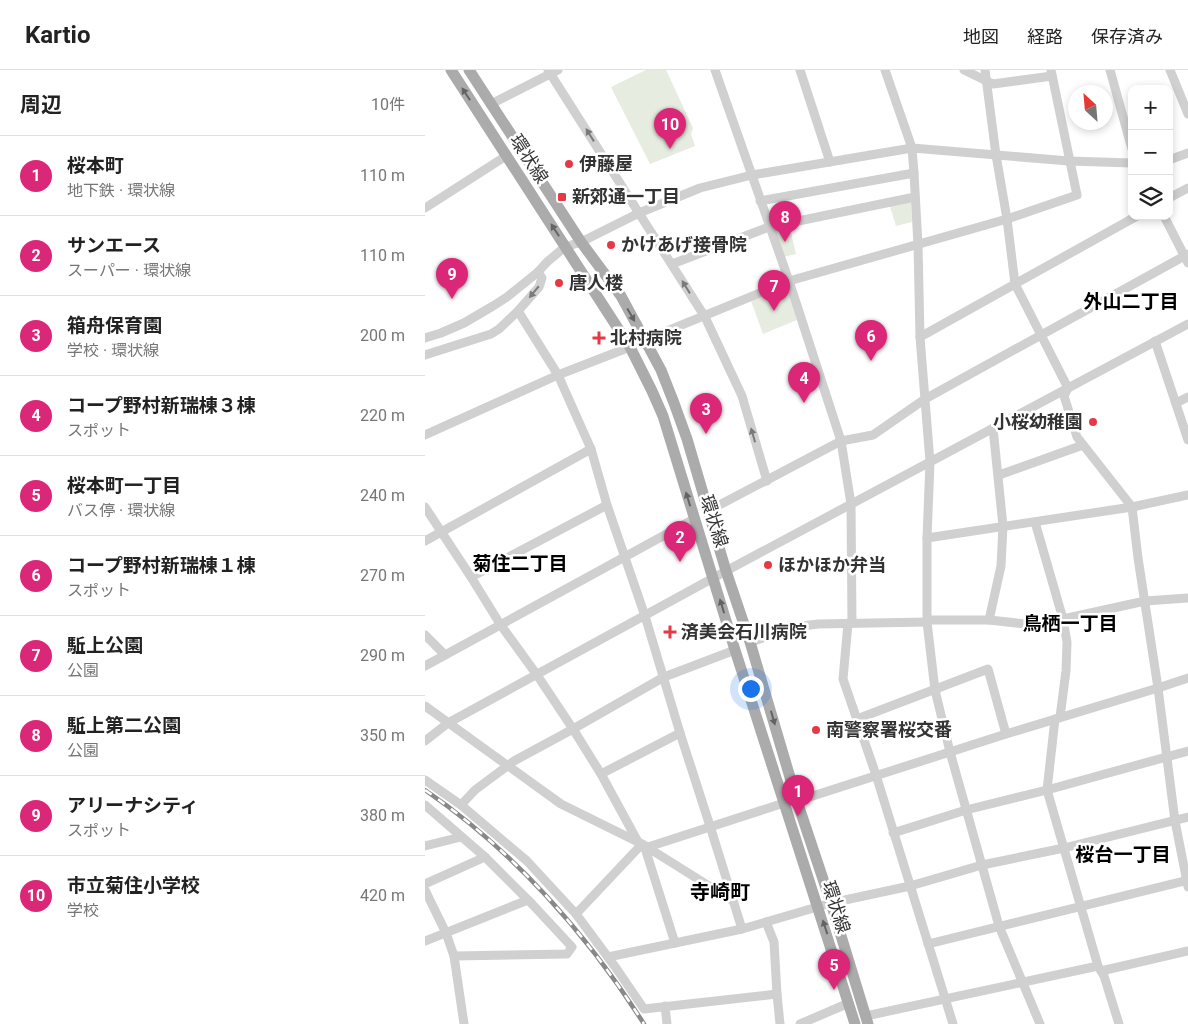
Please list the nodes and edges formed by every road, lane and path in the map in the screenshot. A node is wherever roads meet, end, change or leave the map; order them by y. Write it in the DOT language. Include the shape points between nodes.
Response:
graph roads {
  1 [pos="451,70"];
  2 [pos="469,70"];
  3 [pos="715,70"];
  4 [pos="799,70"];
  5 [pos="885,70"];
  6 [pos="964,70"];
  7 [pos="985,70"];
  8 [pos="1110,70"];
  9 [pos="1170,70"];
  10 [pos="552,71"];
  11 [pos="1051,73"];
  12 [pos="987,81"];
  13 [pos="491,104"];
  14 [pos="1188,114"];
  15 [pos="1128,135"];
  16 [pos="912,148"];
  17 [pos="1188,153"];
  18 [pos="997,155"];
  19 [pos="507,156"];
  20 [pos="1173,159"];
  21 [pos="1069,161"];
  22 [pos="830,162"];
  23 [pos="1128,163"];
  24 [pos="914,173"];
  25 [pos="752,175"];
  26 [pos="1188,188"];
  27 [pos="1173,196"];
  28 [pos="915,197"];
  29 [pos="760,201"];
  30 [pos="425,208"];
  31 [pos="639,213"];
  32 [pos="1007,219"];
  33 [pos="1130,220"];
  34 [pos="1166,220"];
  35 [pos="769,227"];
  36 [pos="581,242"];
  37 [pos="918,245"];
  38 [pos="565,246"];
  39 [pos="1187,258"];
  40 [pos="672,264"];
  41 [pos="538,272"];
  42 [pos="789,281"];
  43 [pos="1015,284"];
  44 [pos="518,311"];
  45 [pos="705,317"];
  46 [pos="1188,324"];
  47 [pos="1041,335"];
  48 [pos="920,337"];
  49 [pos="425,338"];
  50 [pos="645,340"];
  51 [pos="1155,341"];
  52 [pos="630,347"];
  53 [pos="425,355"];
  54 [pos="559,375"];
  55 [pos="1068,388"];
  56 [pos="1188,397"];
  57 [pos="925,398"];
  58 [pos="1176,404"];
  59 [pos="993,428"];
  60 [pos="425,435"];
  61 [pos="1188,440"];
  62 [pos="841,441"];
  63 [pos="1083,445"];
  64 [pos="591,449"];
  65 [pos="930,462"];
  66 [pos="999,475"];
  67 [pos="767,481"];
  68 [pos="1188,495"];
  69 [pos="607,504"];
  70 [pos="851,504"];
  71 [pos="425,507"];
  72 [pos="1132,507"];
  73 [pos="708,511"];
  74 [pos="694,519"];
  75 [pos="1035,522"];
  76 [pos="1003,526"];
  77 [pos="441,531"];
  78 [pos="927,538"];
  79 [pos="425,540"];
  80 [pos="625,556"];
  81 [pos="727,571"];
  82 [pos="471,577"];
  83 [pos="714,579"];
  84 [pos="1188,598"];
  85 [pos="1145,601"];
  86 [pos="645,616"];
  87 [pos="989,620"];
  88 [pos="1063,620"];
  89 [pos="927,621"];
  90 [pos="850,623"];
  91 [pos="500,624"];
  92 [pos="425,634"];
  93 [pos="750,642"];
  94 [pos="735,650"];
  95 [pos="445,655"];
  96 [pos="425,666"];
  97 [pos="537,674"];
  98 [pos="664,677"];
  99 [pos="1188,678"];
  100 [pos="1158,688"];
  101 [pos="935,690"];
  102 [pos="425,706"];
  103 [pos="1057,718"];
  104 [pos="857,719"];
  105 [pos="448,723"];
  106 [pos="573,729"];
  107 [pos="680,732"];
  108 [pos="1006,734"];
  109 [pos="425,741"];
  110 [pos="1188,751"];
  111 [pos="950,752"];
  112 [pos="1167,757"];
  113 [pos="508,766"];
  114 [pos="601,774"];
  115 [pos="876,775"];
  116 [pos="425,780"];
  117 [pos="1047,790"];
  118 [pos="797,801"];
  119 [pos="784,803"];
  120 [pos="425,805"];
  121 [pos="461,805"];
  122 [pos="967,810"];
  123 [pos="1188,817"];
  124 [pos="1175,821"];
  125 [pos="711,826"];
  126 [pos="893,833"];
  127 [pos="461,837"];
  128 [pos="643,845"];
  129 [pos="425,846"];
  130 [pos="1064,848"];
  131 [pos="485,857"];
  132 [pos="982,865"];
  133 [pos="1187,882"];
  134 [pos="425,884"];
  135 [pos="910,886"];
  136 [pos="425,890"];
  137 [pos="527,900"];
  138 [pos="733,901"];
  139 [pos="831,903"];
  140 [pos="1081,906"];
  141 [pos="818,907"];
  142 [pos="576,914"];
  143 [pos="767,922"];
  144 [pos="999,926"];
  145 [pos="742,929"];
  146 [pos="446,933"];
  147 [pos="425,941"];
  148 [pos="675,943"];
  149 [pos="928,944"];
  150 [pos="1188,951"];
  151 [pos="454,956"];
  152 [pos="608,957"];
  153 [pos="1100,969"];
  154 [pos="1023,982"];
  155 [pos="777,994"];
  156 [pos="946,999"];
  157 [pos="849,1003"];
  158 [pos="665,1006"];
  159 [pos="867,1020"];
  160 [pos="464,1024"];
  161 [pos="667,1024"];
  162 [pos="780,1024"];
  163 [pos="800,1024"];
  164 [pos="855,1024"];
  165 [pos="953,1024"];
  166 [pos="1041,1024"];
  167 [pos="1119,1024"];
  19 -- 1 [label="main road, 環状線, one-way"];
  2 -- 13 [label="main road, 環状線"];
  3 -- 25 [label="street"];
  4 -- 22 [label="street"];
  5 -- 16 [label="street"];
  6 -- 12 [label="street"];
  7 -- 12 [label="street"];
  8 -- 15 [label="street"];
  9 -- 14 [label="street"];
  10 -- 13 [label="street"];
  31 -- 10 [label="street, one-way"];
  11 -- 12 [label="street" via="993,84"];
  11 -- 21 [label="street"];
  12 -- 18 [label="street"];
  13 -- 36 [label="main road, 環状線"];
  16 -- 18 [label="street"];
  16 -- 22 [label="street"];
  16 -- 24 [label="street"];
  17 -- 20 [label="street"];
  18 -- 21 [label="street"];
  18 -- 32 [label="street"];
  19 -- 30 [label="street"];
  38 -- 19 [label="main road, 環状線, one-way"];
  21 -- 23 [label="street"];
  21 -- 32 [label="street" via="1077,195"];
  22 -- 25 [label="street"];
  24 -- 28 [label="street"];
  24 -- 29 [label="street"];
  25 -- 29 [label="street"];
  25 -- 31 [label="street" via="700,188"];
  26 -- 27 [label="street"];
  28 -- 35 [label="street"];
  28 -- 37 [label="street"];
  29 -- 35 [label="street"];
  31 -- 36 [label="street"];
  31 -- 40 [label="street"];
  32 -- 37 [label="street"];
  32 -- 43 [label="street"];
  33 -- 43 [label="street"];
  34 -- 39 [label="street"];
  35 -- 40 [label="street"];
  35 -- 42 [label="street"];
  36 -- 38 [label="street"];
  36 -- 50 [label="main road, 環状線, one-way" via="621,296"];
  37 -- 42 [label="street"];
  37 -- 48 [label="street"];
  38 -- 41 [label="street"];
  38 -- 52 [label="main road, 環状線"];
  39 -- 47 [label="street"];
  45 -- 40 [label="street, one-way"];
  41 -- 44 [label="street, one-way" via="542,278 539,286"];
  41 -- 49 [label="street" via="481,314"];
  42 -- 45 [label="street"];
  42 -- 62 [label="street"];
  43 -- 47 [label="street"];
  43 -- 48 [label="street"];
  44 -- 53 [label="street" via="491,334"];
  44 -- 54 [label="street"];
  45 -- 50 [label="street"];
  67 -- 45 [label="street, one-way" via="742,396"];
  46 -- 51 [label="street"];
  47 -- 55 [label="street"];
  47 -- 57 [label="street"];
  48 -- 57 [label="street"];
  50 -- 73 [label="main road, 環状線" via="675,403"];
  51 -- 55 [label="street"];
  51 -- 58 [label="street"];
  52 -- 54 [label="street"];
  74 -- 52 [label="main road, 環状線, one-way" via="663,416"];
  54 -- 60 [label="street"];
  54 -- 64 [label="street"];
  55 -- 59 [label="street"];
  55 -- 63 [label="street" via="1064,396 1077,437"];
  56 -- 58 [label="street"];
  57 -- 62 [label="street" via="873,435"];
  57 -- 65 [label="street"];
  58 -- 61 [label="street"];
  59 -- 65 [label="street"];
  59 -- 66 [label="street"];
  62 -- 67 [label="street"];
  62 -- 70 [label="street"];
  63 -- 66 [label="street"];
  63 -- 72 [label="street"];
  64 -- 69 [label="street"];
  64 -- 77 [label="street"];
  65 -- 70 [label="street"];
  65 -- 78 [label="street"];
  66 -- 76 [label="street"];
  67 -- 73 [label="street"];
  68 -- 72 [label="street"];
  69 -- 80 [label="street"];
  69 -- 82 [label="street"];
  70 -- 81 [label="street"];
  70 -- 90 [label="street"];
  71 -- 77 [label="street"];
  72 -- 75 [label="street"];
  72 -- 85 [label="street"];
  73 -- 81 [label="main road, 環状線"];
  74 -- 80 [label="street"];
  74 -- 83 [label="main road, 環状線"];
  75 -- 76 [label="street"];
  75 -- 88 [label="street"];
  76 -- 78 [label="street"];
  76 -- 87 [label="street" via="1001,566"];
  77 -- 79 [label="street"];
  77 -- 82 [label="street"];
  78 -- 89 [label="street"];
  80 -- 86 [label="street"];
  80 -- 91 [label="street"];
  81 -- 83 [label="street"];
  81 -- 93 [label="main road, 環状線"];
  82 -- 91 [label="street"];
  83 -- 86 [label="street"];
  94 -- 83 [label="main road, 環状線, one-way"];
  84 -- 85 [label="street"];
  85 -- 88 [label="street"];
  85 -- 100 [label="street"];
  86 -- 97 [label="street"];
  86 -- 98 [label="street"];
  87 -- 88 [label="street" via="1026,624"];
  87 -- 89 [label="street"];
  88 -- 103 [label="street" via="1067,671"];
  89 -- 90 [label="street"];
  89 -- 101 [label="street"];
  90 -- 93 [label="street" via="802,626"];
  90 -- 104 [label="street" via="843,679"];
  91 -- 95 [label="street"];
  91 -- 97 [label="street"];
  92 -- 95 [label="street"];
  93 -- 118 [label="main road, 環状線, one-way"];
  94 -- 98 [label="street"];
  94 -- 119 [label="main road, 環状線"];
  95 -- 96 [label="street"];
  97 -- 105 [label="street"];
  97 -- 106 [label="street"];
  98 -- 106 [label="street"];
  98 -- 107 [label="street"];
  99 -- 100 [label="street"];
  100 -- 103 [label="street"];
  100 -- 112 [label="street"];
  101 -- 104 [label="street"];
  101 -- 108 [label="street" via="988,669"];
  101 -- 111 [label="street"];
  102 -- 105 [label="street"];
  103 -- 108 [label="street"];
  103 -- 117 [label="street"];
  104 -- 115 [label="street"];
  105 -- 109 [label="street"];
  105 -- 113 [label="street"];
  106 -- 113 [label="street"];
  106 -- 114 [label="street"];
  107 -- 114 [label="street"];
  107 -- 125 [label="street"];
  108 -- 111 [label="street"];
  110 -- 112 [label="street"];
  111 -- 115 [label="street"];
  111 -- 122 [label="street"];
  112 -- 117 [label="street"];
  112 -- 124 [label="street"];
  113 -- 121 [label="street" via="475,790"];
  113 -- 128 [label="street" via="561,804"];
  114 -- 128 [label="street"];
  115 -- 118 [label="street"];
  115 -- 126 [label="street"];
  116 -- 121 [label="street"];
  117 -- 122 [label="street"];
  117 -- 130 [label="street"];
  118 -- 139 [label="main road, 環状線"];
  119 -- 125 [label="street"];
  119 -- 141 [label="main road, 環状線"];
  120 -- 127 [label="street"];
  121 -- 142 [label="street" via="527,861"];
  122 -- 126 [label="street"];
  122 -- 132 [label="street"];
  123 -- 124 [label="street"];
  124 -- 130 [label="street"];
  124 -- 133 [label="street"];
  125 -- 128 [label="street"];
  125 -- 138 [label="street"];
  126 -- 135 [label="street"];
  127 -- 129 [label="street"];
  127 -- 131 [label="street"];
  128 -- 138 [label="street"];
  128 -- 142 [label="street"];
  128 -- 148 [label="street"];
  130 -- 132 [label="street"];
  130 -- 140 [label="street"];
  131 -- 134 [label="street"];
  131 -- 137 [label="street"];
  132 -- 135 [label="street"];
  132 -- 144 [label="street"];
  133 -- 140 [label="street"];
  135 -- 139 [label="street"];
  135 -- 149 [label="street"];
  136 -- 146 [label="street"];
  137 -- 146 [label="street"];
  137 -- 151 [label="street" via="572,947 567,954"];
  138 -- 145 [label="street"];
  139 -- 141 [label="street"];
  139 -- 159 [label="main road, 環状線"];
  140 -- 144 [label="street"];
  140 -- 153 [label="street"];
  141 -- 143 [label="street"];
  157 -- 141 [label="main road, 環状線, one-way"];
  142 -- 152 [label="street"];
  143 -- 145 [label="street"];
  143 -- 155 [label="street" via="774,942"];
  144 -- 149 [label="street"];
  144 -- 154 [label="street"];
  145 -- 148 [label="street"];
  146 -- 147 [label="street"];
  146 -- 151 [label="street"];
  148 -- 152 [label="street"];
  149 -- 156 [label="street"];
  150 -- 153 [label="street"];
  151 -- 160 [label="street"];
  152 -- 158 [label="street" via="644,1009"];
  153 -- 154 [label="street"];
  153 -- 167 [label="street"];
  154 -- 156 [label="street"];
  154 -- 166 [label="street"];
  155 -- 158 [label="street"];
  155 -- 162 [label="street"];
  156 -- 159 [label="street"];
  156 -- 165 [label="street"];
  157 -- 163 [label="street"];
  157 -- 164 [label="main road, 環状線"];
  158 -- 161 [label="street"];
}
